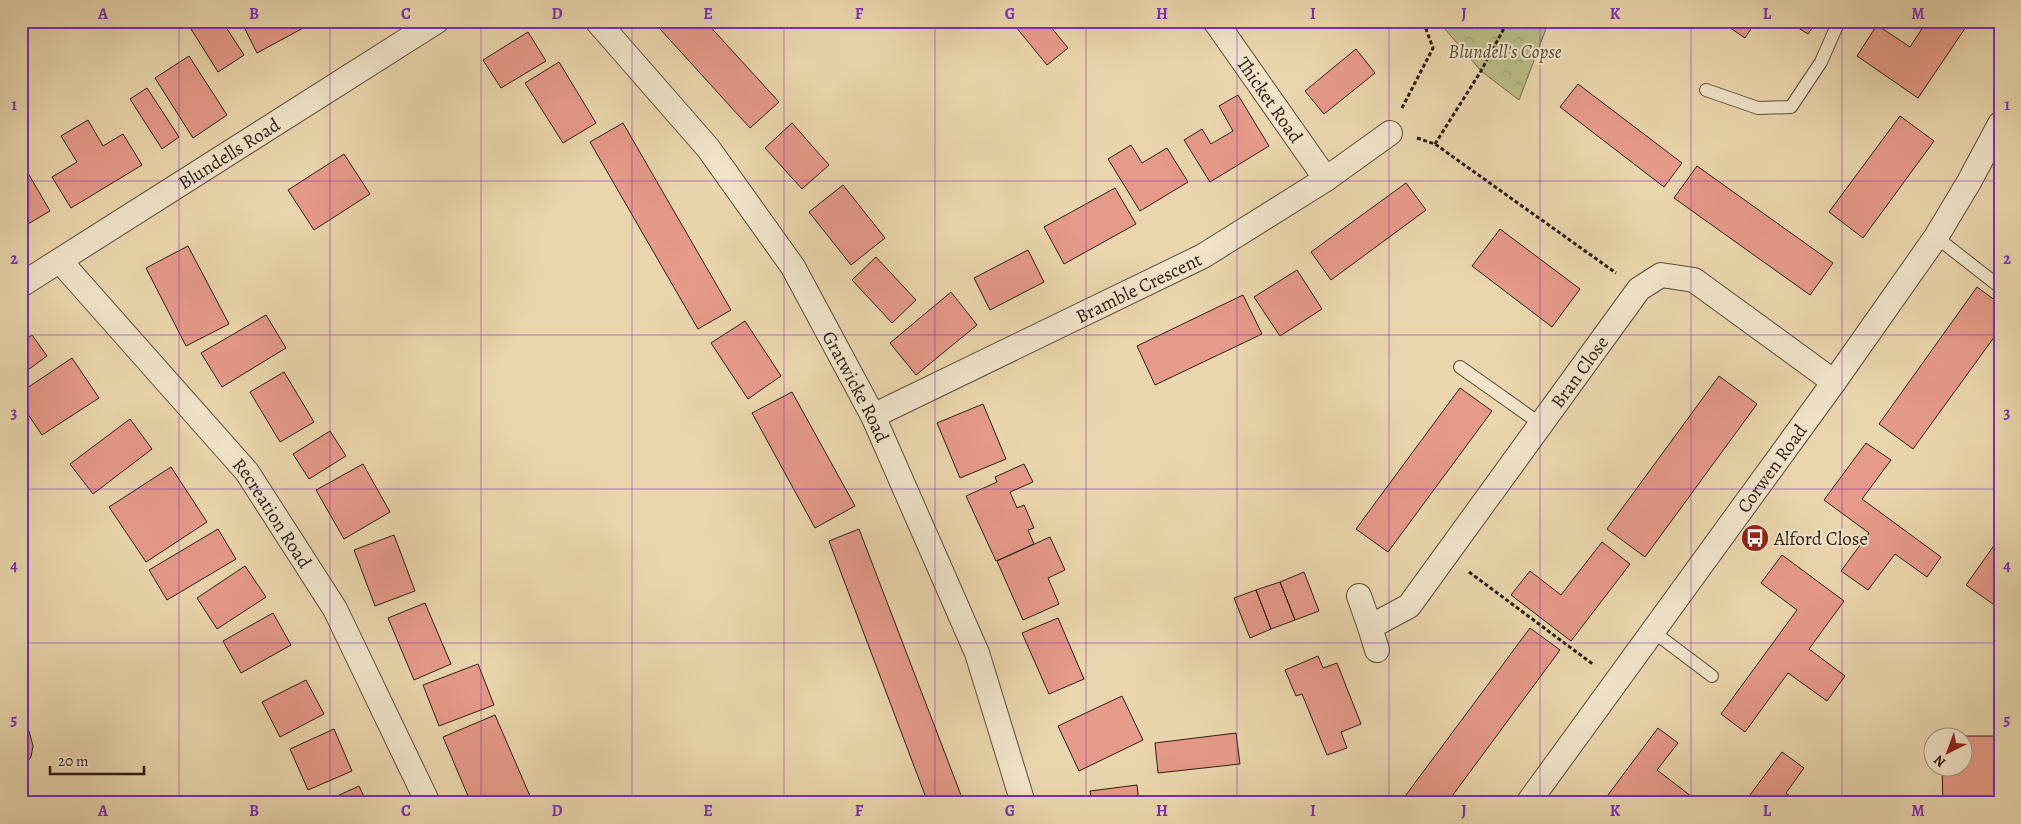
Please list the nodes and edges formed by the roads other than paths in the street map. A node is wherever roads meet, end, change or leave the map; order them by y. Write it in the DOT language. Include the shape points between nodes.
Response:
graph roads {
  1 [pos="437,21"];
  2 [pos="597,21"];
  3 [pos="1215,21"];
  4 [pos="1839,21"];
  5 [pos="1706,90"];
  6 [pos="2000,124"];
  7 [pos="1390,133"];
  8 [pos="1326,179"];
  9 [pos="1936,238"];
  10 [pos="60,261"];
  11 [pos="21,284"];
  12 [pos="2000,287"];
  13 [pos="1460,367"];
  14 [pos="1834,382"];
  15 [pos="873,416"];
  16 [pos="1542,425"];
  17 [pos="1359,596"];
  18 [pos="1370,627"];
  19 [pos="1651,630"];
  20 [pos="1377,650"];
  21 [pos="1712,676"];
  22 [pos="428,803"];
  23 [pos="1023,803"];
  24 [pos="1528,803"];
  1 -- 10 [label="street, Blundells Road"];
  2 -- 15 [label="street, Gratwicke Road" via="708,148 793,267"];
  3 -- 8 [label="street, Thicket Road"];
  4 -- 5 [label="lane" via="1821,62 1791,108 1758,108"];
  6 -- 9 [label="street, Corwen Road"];
  7 -- 8 [label="street, Bramble Crescent"];
  8 -- 15 [label="street, Bramble Crescent" via="1203,256"];
  9 -- 12 [label="lane"];
  9 -- 14 [label="street, Corwen Road"];
  10 -- 11 [label="street, Blundells Road"];
  10 -- 22 [label="street, Recreation Road" via="247,472 335,609"];
  13 -- 16 [label="lane"];
  14 -- 16 [label="street, Bran Close" via="1694,280 1661,275 1638,289"];
  14 -- 19 [label="street, Corwen Road"];
  15 -- 23 [label="street, Gratwicke Road" via="977,653"];
  16 -- 18 [label="street, Bran Close" via="1409,606"];
  17 -- 18 [label="street"];
  18 -- 20 [label="street"];
  19 -- 21 [label="lane"];
  19 -- 24 [label="street, Corwen Road"];
}
